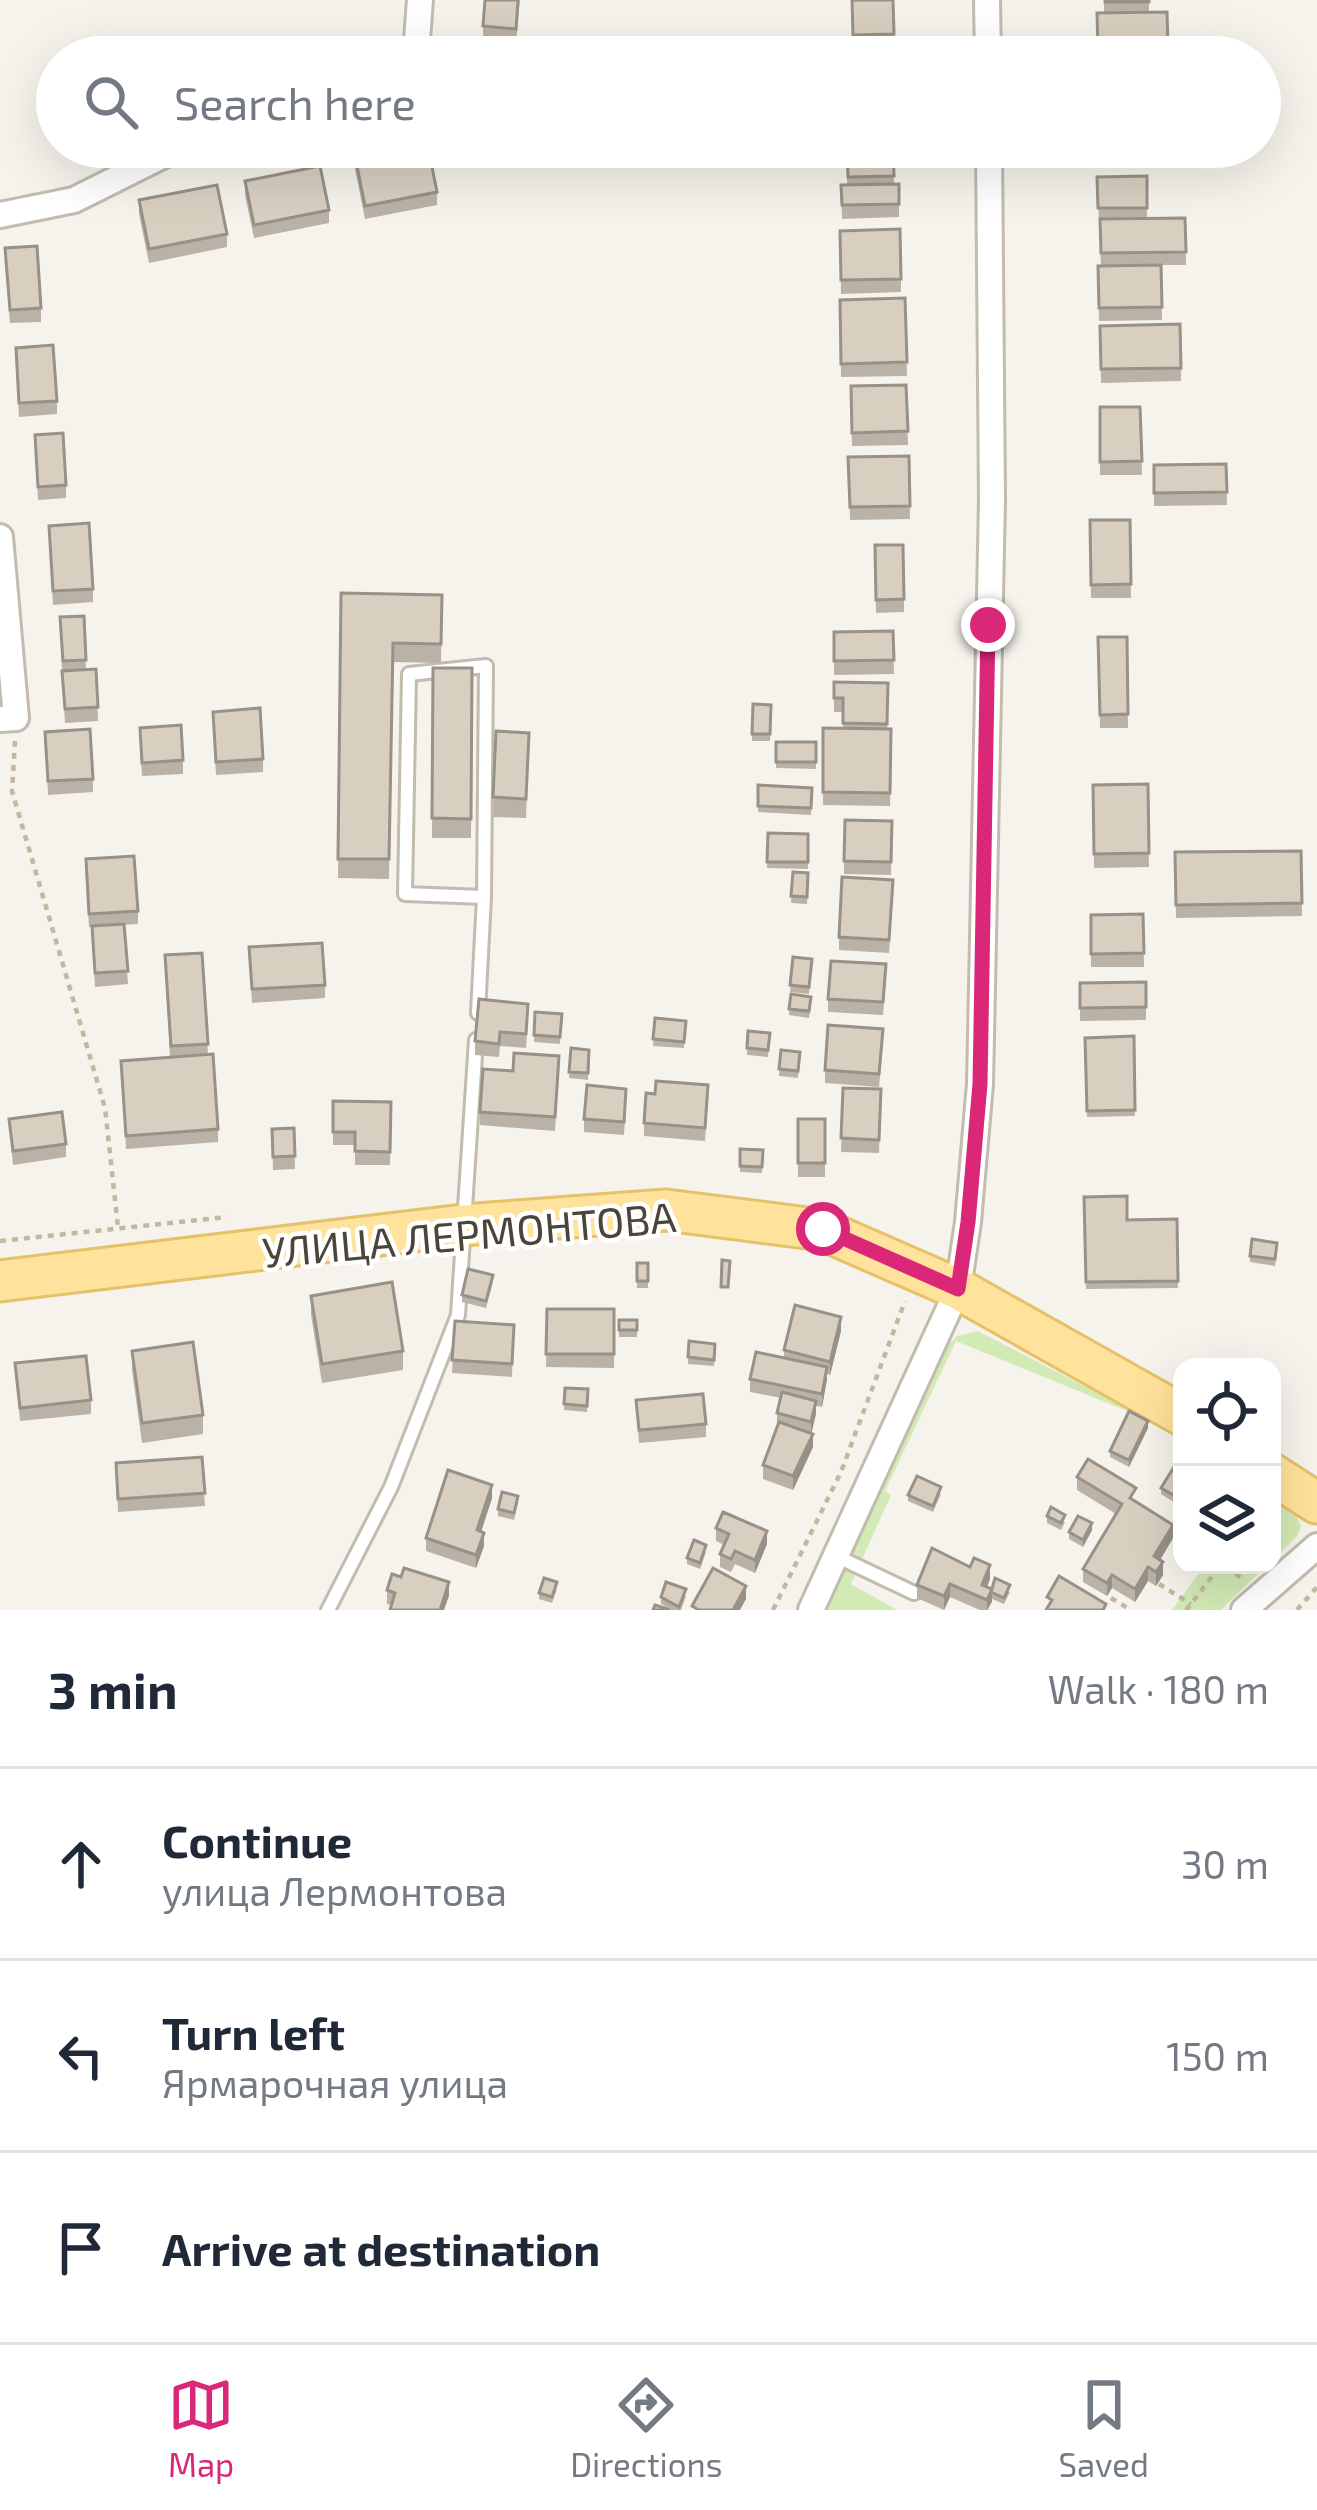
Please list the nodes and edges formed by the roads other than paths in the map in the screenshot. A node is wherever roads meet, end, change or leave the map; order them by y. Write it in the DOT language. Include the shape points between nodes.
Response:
graph roads {
  1 [pos="420,0"];
  2 [pos="987,0"];
  3 [pos="417,36"];
  4 [pos="988,36"];
  5 [pos="138,168"];
  6 [pos="989,168"];
  7 [pos="0,215"];
  8 [pos="0,537"];
  9 [pos="8,718"];
  10 [pos="484,897"];
  11 [pos="464,1225"];
  12 [pos="0,1281"];
  13 [pos="958,1289"];
  14 [pos="1173,1410"];
  15 [pos="1281,1480"];
  16 [pos="1317,1503"];
  17 [pos="1317,1546"];
  18 [pos="836,1556"];
  19 [pos="914,1593"];
  20 [pos="328,1610"];
  21 [pos="811,1610"];
  22 [pos="1244,1610"];
  1 -- 3 [label="street"];
  2 -- 4 [label="street"];
  5 -- 7 [label="street" via="74,200"];
  6 -- 13 [label="street" via="992,499 980,1084"];
  8 -- 9 [label="street"];
  10 -- 10 [label="lane" via="486,666 409,674 405,894"];
  10 -- 11 [label="lane"];
  11 -- 12 [label="main road, УЛИЦА ЛЕРМОНТОВА"];
  11 -- 13 [label="main road, УЛИЦА ЛЕРМОНТОВА" via="666,1210 823,1229"];
  11 -- 20 [label="lane" via="458,1315 392,1487"];
  13 -- 14 [label="main road, УЛИЦА ЛЕРМОНТОВА"];
  13 -- 18 [label="street"];
  15 -- 16 [label="main road"];
  17 -- 22 [label="street"];
  18 -- 19 [label="lane"];
  18 -- 21 [label="street"];
}
